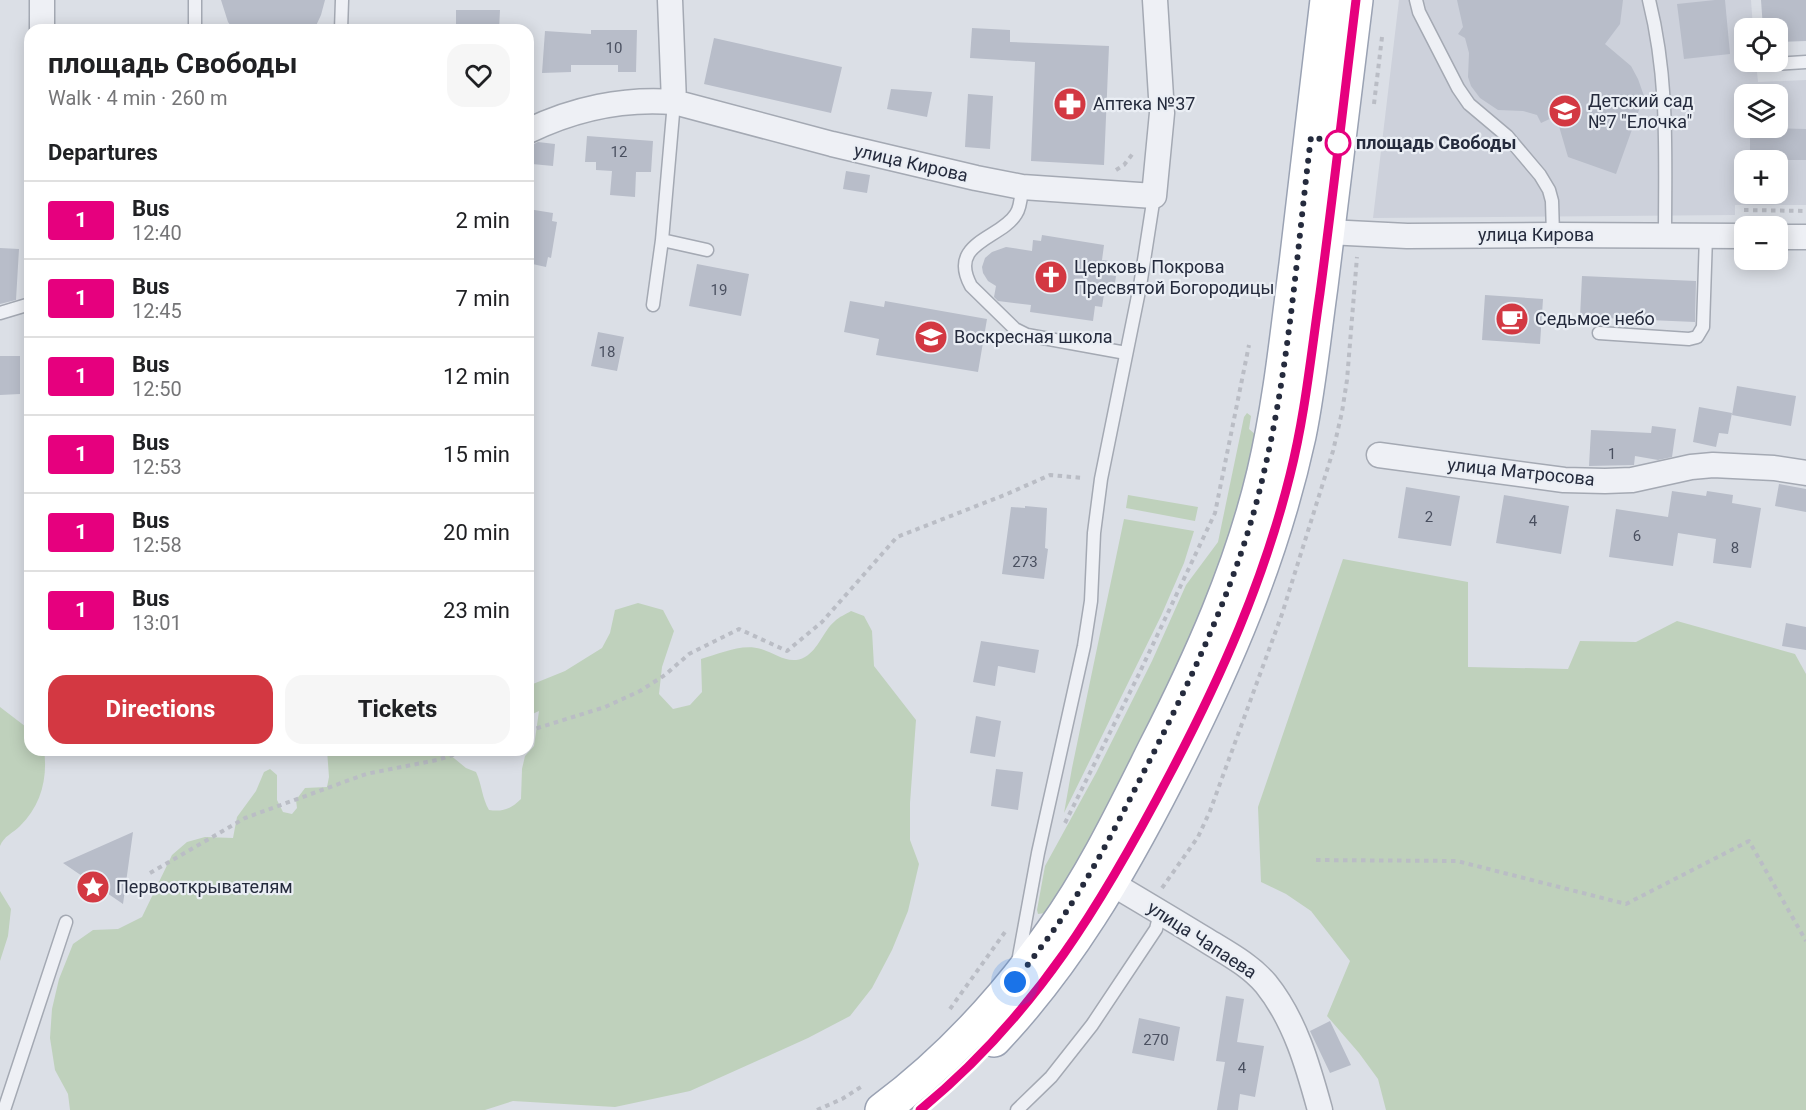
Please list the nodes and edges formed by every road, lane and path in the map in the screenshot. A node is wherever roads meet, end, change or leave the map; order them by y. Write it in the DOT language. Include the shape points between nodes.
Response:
graph roads {
  1 [pos="42,0"];
  2 [pos="195,0"];
  3 [pos="342,0"];
  4 [pos="670,0"];
  5 [pos="1155,0"];
  6 [pos="1327,0"];
  7 [pos="1356,0"];
  8 [pos="1416,0"];
  9 [pos="1649,0"];
  10 [pos="42,24"];
  11 [pos="195,24"];
  12 [pos="341,24"];
  13 [pos="1806,62"];
  14 [pos="1788,63"];
  15 [pos="674,102"];
  16 [pos="534,128"];
  17 [pos="1139,142"];
  18 [pos="1109,175"];
  19 [pos="1022,186"];
  20 [pos="1154,196"];
  21 [pos="1328,232"];
  22 [pos="1554,235"];
  23 [pos="1665,235"];
  24 [pos="1706,236"];
  25 [pos="1734,236"];
  26 [pos="1788,237"];
  27 [pos="1806,237"];
  28 [pos="662,240"];
  29 [pos="707,250"];
  30 [pos="653,305"];
  31 [pos="24,306"];
  32 [pos="0,313"];
  33 [pos="1599,333"];
  34 [pos="1126,353"];
  35 [pos="1379,455"];
  36 [pos="1806,473"];
  37 [pos="1101,479"];
  38 [pos="534,729"];
  39 [pos="449,756"];
  40 [pos="1316,860"];
  41 [pos="150,873"];
  42 [pos="1111,883"];
  43 [pos="1156,909"];
  44 [pos="66,922"];
  45 [pos="1806,941"];
  46 [pos="1015,982"];
  47 [pos="4,1110"];
  48 [pos="882,1110"];
  49 [pos="920,1110"];
  50 [pos="1017,1110"];
  51 [pos="1320,1110"];
  1 -- 10 [label="street"];
  2 -- 11 [label="lane"];
  3 -- 12 [label="lane"];
  4 -- 15 [label="street"];
  5 -- 20 [label="street" via="1162,113"];
  6 -- 46 [label="main road" via="1284,366 1274,428 1252,517 1201,655 1128,804 1054,930"];
  7 -- 21 [label="main road"];
  8 -- 22 [label="lane" via="1469,104 1507,136 1549,190"];
  9 -- 23 [label="lane" via="1664,87"];
  13 -- 14 [label="lane"];
  15 -- 16 [label="street, улица Кирова" via="626,102 583,111"];
  15 -- 19 [label="street, улица Кирова" via="832,144"];
  15 -- 28 [label="lane"];
  17 -- 18 [label="path" via="1124,165"];
  19 -- 20 [label="street, улица Кирова"];
  19 -- 34 [label="lane" via="1015,216 971,250 965,267 971,286 1027,336"];
  20 -- 34 [label="lane"];
  21 -- 22 [label="street, улица Кирова"];
  21 -- 42 [label="main road" via="1299,433 1277,525 1225,663"];
  22 -- 23 [label="street, улица Кирова"];
  23 -- 24 [label="street, улица Кирова"];
  24 -- 25 [label="street, улица Кирова"];
  24 -- 33 [label="lane" via="1704,327 1697,337"];
  26 -- 27 [label="street"];
  28 -- 29 [label="lane"];
  28 -- 30 [label="lane"];
  31 -- 32 [label="lane"];
  34 -- 37 [label="lane"];
  35 -- 36 [label="street, улица Матросова" via="1605,482 1713,465"];
  37 -- 38 [label="path" via="1050,475 897,537 822,622 787,651 739,628 689,654 640,691 605,707"];
  37 -- 46 [label="lane" via="1084,646 1038,853"];
  39 -- 41 [label="path" via="366,774 245,818"];
  40 -- 45 [label="path" via="1456,861 1626,904 1749,841"];
  42 -- 43 [label="street, улица Чапаева"];
  42 -- 49 [label="main road" via="1072,944 1011,1023 955,1081"];
  43 -- 50 [label="lane" via="1156,929 1114,994 1051,1077"];
  43 -- 51 [label="street, улица Чапаева" via="1243,963 1264,982 1296,1034"];
  44 -- 47 [label="lane"];
  46 -- 48 [label="main road" via="937,1065"];
}
